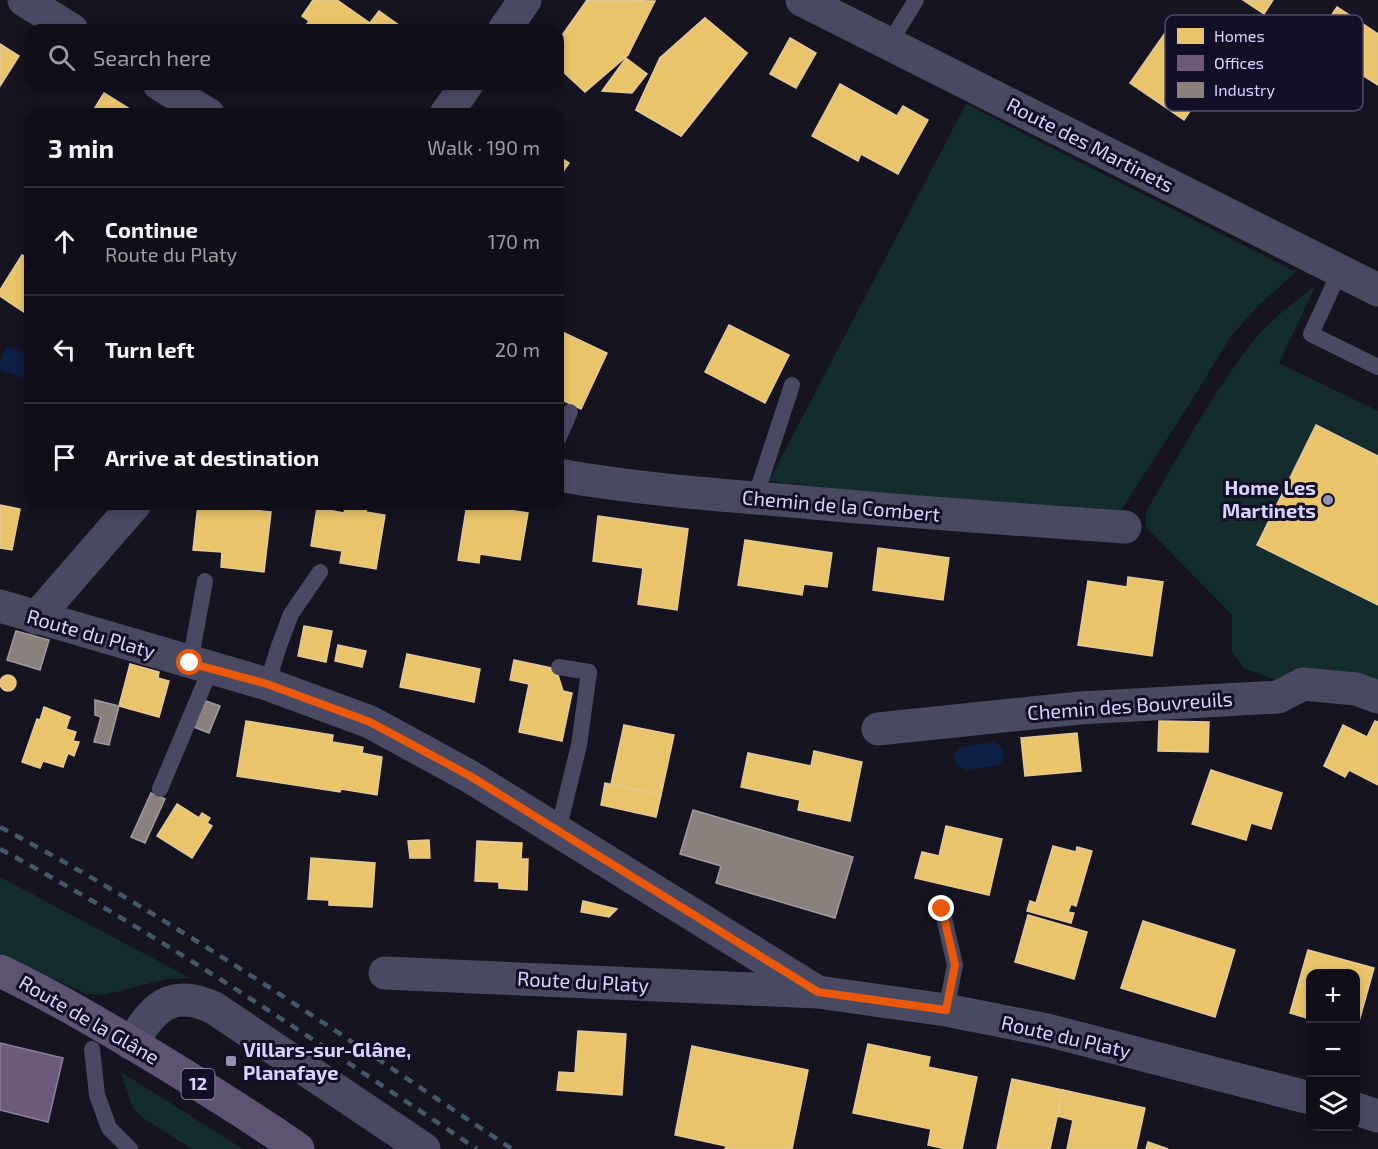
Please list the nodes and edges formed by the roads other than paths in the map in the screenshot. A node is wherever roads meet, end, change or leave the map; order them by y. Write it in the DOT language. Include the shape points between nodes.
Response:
graph roads {
  1 [pos="525,0"];
  2 [pos="802,0"];
  3 [pos="916,0"];
  4 [pos="508,24"];
  5 [pos="889,44"];
  6 [pos="169,90"];
  7 [pos="463,90"];
  8 [pos="198,108"];
  9 [pos="450,108"];
  10 [pos="1340,271"];
  11 [pos="1378,290"];
  12 [pos="1378,368"];
  13 [pos="792,385"];
  14 [pos="570,412"];
  15 [pos="564,426"];
  16 [pos="564,476"];
  17 [pos="755,498"];
  18 [pos="130,510"];
  19 [pos="1125,526"];
  20 [pos="320,572"];
  21 [pos="205,581"];
  22 [pos="0,606"];
  23 [pos="36,618"];
  24 [pos="201,665"];
  25 [pos="559,667"];
  26 [pos="267,684"];
  27 [pos="1378,697"];
  28 [pos="878,729"];
  29 [pos="160,789"];
  30 [pos="558,831"];
  31 [pos="942,909"];
  32 [pos="0,971"];
  33 [pos="385,973"];
  34 [pos="818,992"];
  35 [pos="946,1010"];
  36 [pos="132,1044"];
  37 [pos="92,1049"];
  38 [pos="1306,1097"];
  39 [pos="1360,1110"];
  40 [pos="1378,1116"];
  41 [pos="130,1149"];
  42 [pos="298,1149"];
  43 [pos="424,1149"];
  1 -- 4 [label="street"];
  2 -- 5 [label="street, Route des Martinets"];
  3 -- 5 [label="lane"];
  5 -- 10 [label="street, Route des Martinets"];
  6 -- 8 [label="street"];
  7 -- 9 [label="street"];
  10 -- 11 [label="street, Route des Martinets"];
  10 -- 12 [label="lane" via="1311,334"];
  13 -- 17 [label="lane"];
  14 -- 15 [label="lane"];
  16 -- 17 [label="street, Chemin de la Combert" via="614,485"];
  17 -- 19 [label="street, Chemin de la Combert"];
  18 -- 23 [label="street"];
  20 -- 26 [label="lane" via="291,614"];
  21 -- 24 [label="lane"];
  22 -- 23 [label="street, Route du Platy"];
  23 -- 24 [label="street, Route du Platy"];
  24 -- 26 [label="street, Route du Platy"];
  24 -- 29 [label="lane"];
  25 -- 30 [label="lane" via="589,672 579,745"];
  26 -- 30 [label="street, Route du Platy" via="370,722 470,776"];
  27 -- 28 [label="street, Chemin des Bouvreuils" via="1356,689 1303,684 1278,697 1080,708"];
  30 -- 34 [label="street, Route du Platy"];
  31 -- 35 [label="lane" via="955,965"];
  32 -- 36 [label="main road, Route de la Glâne / 12"];
  33 -- 34 [label="street, Route du Platy"];
  34 -- 35 [label="street, Route du Platy"];
  35 -- 38 [label="street, Route du Platy" via="1047,1030"];
  36 -- 42 [label="main road, Route de la Glâne / 12"];
  36 -- 43 [label="street" via="158,1008 181,999 202,1002"];
  37 -- 41 [label="lane" via="98,1095 109,1128"];
  39 -- 40 [label="street"];
}
